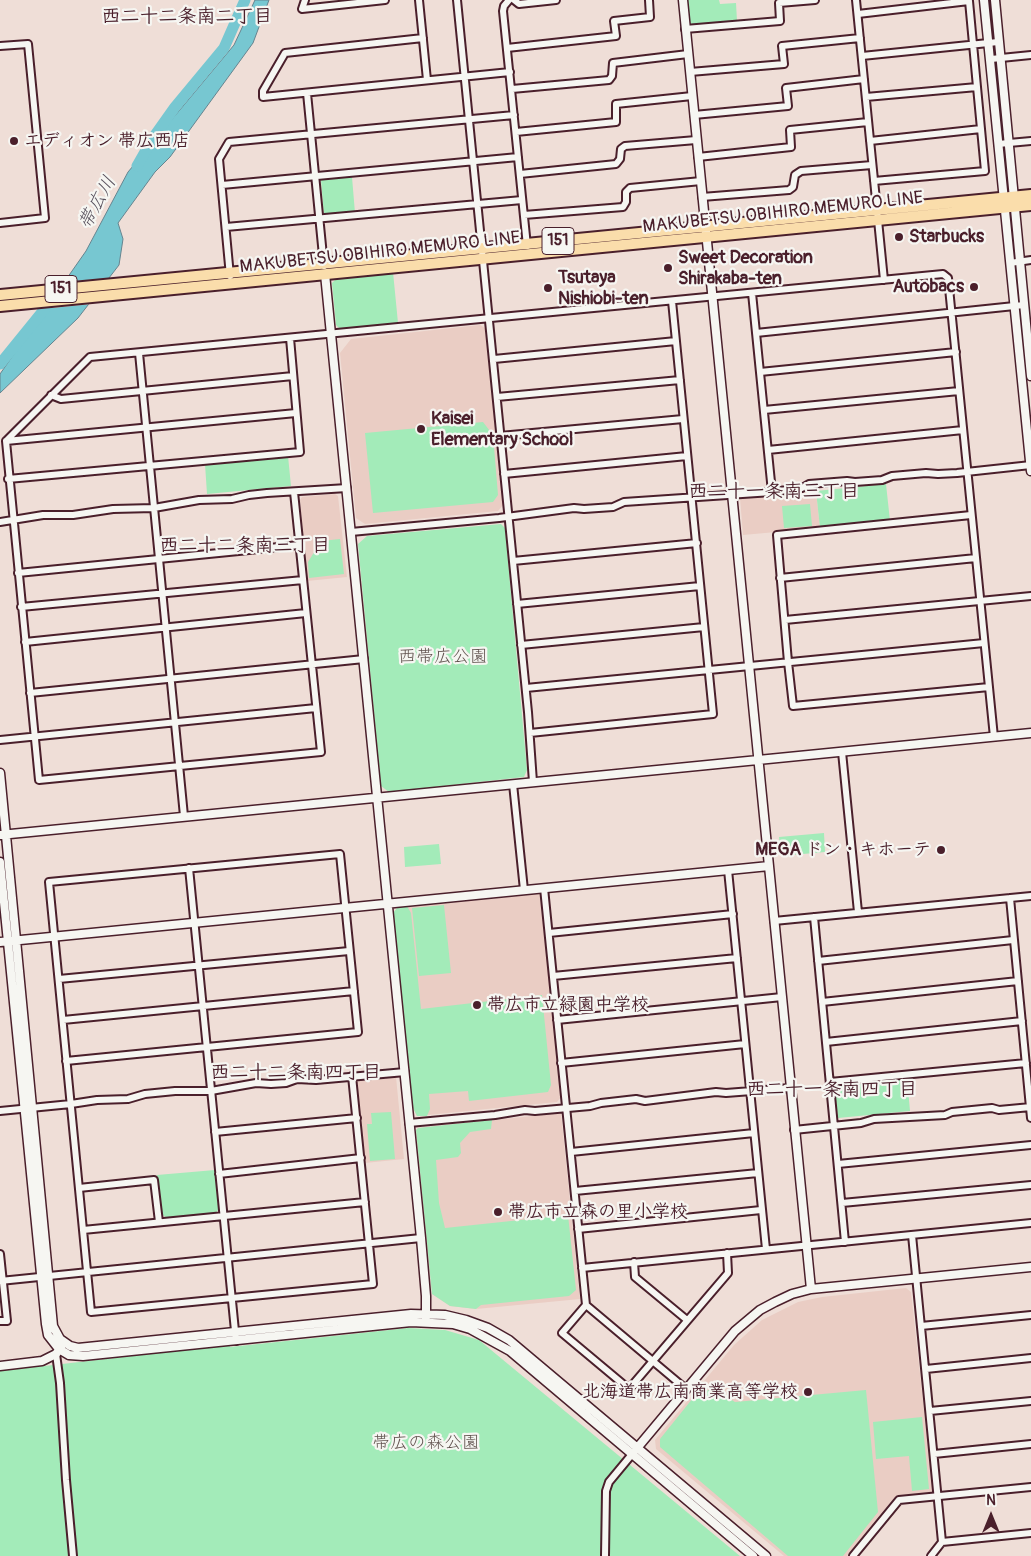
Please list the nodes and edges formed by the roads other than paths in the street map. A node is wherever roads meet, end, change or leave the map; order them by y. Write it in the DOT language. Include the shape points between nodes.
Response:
graph roads {
  1 [pos="305,0"];
  2 [pos="385,0"];
  3 [pos="419,0"];
  4 [pos="457,0"];
  5 [pos="509,0"];
  6 [pos="514,0"];
  7 [pos="556,0"];
  8 [pos="649,0"];
  9 [pos="683,0"];
  10 [pos="815,0"];
  11 [pos="856,0"];
  12 [pos="984,0"];
  13 [pos="995,0"];
  14 [pos="858,14"];
  15 [pos="685,29"];
  16 [pos="423,38"];
  17 [pos="860,38"];
  18 [pos="998,42"];
  19 [pos="989,43"];
  20 [pos="973,44"];
  21 [pos="0,46"];
  22 [pos="507,48"];
  23 [pos="688,54"];
  24 [pos="1031,55"];
  25 [pos="862,56"];
  26 [pos="1000,58"];
  27 [pos="991,59"];
  28 [pos="510,72"];
  29 [pos="690,72"];
  30 [pos="465,76"];
  31 [pos="427,80"];
  32 [pos="864,80"];
  33 [pos="978,87"];
  34 [pos="512,90"];
  35 [pos="307,93"];
  36 [pos="692,96"];
  37 [pos="866,97"];
  38 [pos="514,115"];
  39 [pos="694,115"];
  40 [pos="469,119"];
  41 [pos="868,122"];
  42 [pos="981,129"];
  43 [pos="516,132"];
  44 [pos="310,135"];
  45 [pos="696,140"];
  46 [pos="1031,140"];
  47 [pos="870,141"];
  48 [pos="1008,143"];
  49 [pos="998,144"];
  50 [pos="518,157"];
  51 [pos="698,157"];
  52 [pos="473,161"];
  53 [pos="872,165"];
  54 [pos="520,174"];
  55 [pos="315,176"];
  56 [pos="701,181"];
  57 [pos="874,181"];
  58 [pos="222,185"];
  59 [pos="1031,195"];
  60 [pos="702,197"];
  61 [pos="522,200"];
  62 [pos="1009,202"];
  63 [pos="477,204"];
  64 [pos="1031,204"];
  65 [pos="524,215"];
  66 [pos="877,215"];
  67 [pos="319,219"];
  68 [pos="0,223"];
  69 [pos="226,227"];
  70 [pos="706,232"];
  71 [pos="527,249"];
  72 [pos="482,254"];
  73 [pos="1031,260"];
  74 [pos="1020,262"];
  75 [pos="1010,263"];
  76 [pos="325,269"];
  77 [pos="231,278"];
  78 [pos="884,280"];
  79 [pos="752,293"];
  80 [pos="5,295"];
  81 [pos="712,297"];
  82 [pos="672,301"];
  83 [pos="2,306"];
  84 [pos="1024,306"];
  85 [pos="1015,307"];
  86 [pos="952,314"];
  87 [pos="489,319"];
  88 [pos="756,333"];
  89 [pos="331,334"];
  90 [pos="290,338"];
  91 [pos="676,341"];
  92 [pos="956,352"];
  93 [pos="139,353"];
  94 [pos="494,359"];
  95 [pos="1030,363"];
  96 [pos="1021,364"];
  97 [pos="760,372"];
  98 [pos="293,376"];
  99 [pos="1031,376"];
  100 [pos="680,380"];
  101 [pos="143,391"];
  102 [pos="960,391"];
  103 [pos="51,395"];
  104 [pos="497,398"];
  105 [pos="764,410"];
  106 [pos="296,413"];
  107 [pos="683,419"];
  108 [pos="146,428"];
  109 [pos="963,430"];
  110 [pos="500,436"];
  111 [pos="6,441"];
  112 [pos="768,450"];
  113 [pos="687,456"];
  114 [pos="150,466"];
  115 [pos="1031,466"];
  116 [pos="1031,471"];
  117 [pos="968,472"];
  118 [pos="504,474"];
  119 [pos="8,479"];
  120 [pos="347,488"];
  121 [pos="294,492"];
  122 [pos="772,492"];
  123 [pos="732,495"];
  124 [pos="692,499"];
  125 [pos="154,508"];
  126 [pos="971,515"];
  127 [pos="508,517"];
  128 [pos="13,521"];
  129 [pos="0,522"];
  130 [pos="351,532"];
  131 [pos="697,543"];
  132 [pos="299,545"];
  133 [pos="976,558"];
  134 [pos="159,559"];
  135 [pos="513,561"];
  136 [pos="18,573"];
  137 [pos="780,578"];
  138 [pos="303,580"];
  139 [pos="700,586"];
  140 [pos="162,594"];
  141 [pos="1031,596"];
  142 [pos="980,600"];
  143 [pos="517,604"];
  144 [pos="21,607"];
  145 [pos="306,613"];
  146 [pos="785,620"];
  147 [pos="166,628"];
  148 [pos="704,628"];
  149 [pos="25,642"];
  150 [pos="984,643"];
  151 [pos="521,646"];
  152 [pos="364,660"];
  153 [pos="788,662"];
  154 [pos="312,664"];
  155 [pos="749,666"];
  156 [pos="708,670"];
  157 [pos="170,678"];
  158 [pos="989,687"];
  159 [pos="526,688"];
  160 [pos="30,693"];
  161 [pos="316,708"];
  162 [pos="175,722"];
  163 [pos="530,733"];
  164 [pos="1031,733"];
  165 [pos="34,737"];
  166 [pos="994,737"];
  167 [pos="0,740"];
  168 [pos="842,752"];
  169 [pos="758,761"];
  170 [pos="179,767"];
  171 [pos="0,773"];
  172 [pos="533,782"];
  173 [pos="513,784"];
  174 [pos="377,798"];
  175 [pos="184,816"];
  176 [pos="3,834"];
  177 [pos="0,862"];
  178 [pos="769,866"];
  179 [pos="189,868"];
  180 [pos="728,870"];
  181 [pos="544,888"];
  182 [pos="524,890"];
  183 [pos="1031,896"];
  184 [pos="1010,898"];
  185 [pos="387,903"];
  186 [pos="345,908"];
  187 [pos="858,912"];
  188 [pos="733,914"];
  189 [pos="814,917"];
  190 [pos="774,921"];
  191 [pos="194,922"];
  192 [pos="549,933"];
  193 [pos="54,936"];
  194 [pos="1014,940"];
  195 [pos="8,941"];
  196 [pos="349,951"];
  197 [pos="737,958"];
  198 [pos="818,961"];
  199 [pos="199,965"];
  200 [pos="553,976"];
  201 [pos="59,979"];
  202 [pos="1018,981"];
  203 [pos="354,991"];
  204 [pos="782,996"];
  205 [pos="742,1001"];
  206 [pos="822,1002"];
  207 [pos="203,1006"];
  208 [pos="62,1020"];
  209 [pos="557,1020"];
  210 [pos="1022,1021"];
  211 [pos="826,1042"];
  212 [pos="745,1044"];
  213 [pos="207,1046"];
  214 [pos="66,1061"];
  215 [pos="561,1063"];
  216 [pos="1026,1063"];
  217 [pos="404,1072"];
  218 [pos="352,1076"];
  219 [pos="830,1082"];
  220 [pos="790,1088"];
  221 [pos="211,1090"];
  222 [pos="750,1091"];
  223 [pos="71,1104"];
  224 [pos="1031,1107"];
  225 [pos="34,1108"];
  226 [pos="24,1109"];
  227 [pos="566,1109"];
  228 [pos="0,1111"];
  229 [pos="357,1118"];
  230 [pos="1031,1118"];
  231 [pos="409,1123"];
  232 [pos="834,1126"];
  233 [pos="794,1130"];
  234 [pos="215,1132"];
  235 [pos="754,1133"];
  236 [pos="1031,1145"];
  237 [pos="571,1152"];
  238 [pos="361,1158"];
  239 [pos="838,1164"];
  240 [pos="758,1173"];
  241 [pos="219,1174"];
  242 [pos="1031,1185"];
  243 [pos="79,1188"];
  244 [pos="575,1191"];
  245 [pos="365,1202"];
  246 [pos="842,1204"];
  247 [pos="761,1210"];
  248 [pos="223,1216"];
  249 [pos="159,1222"];
  250 [pos="1031,1223"];
  251 [pos="578,1229"];
  252 [pos="83,1230"];
  253 [pos="912,1235"];
  254 [pos="421,1238"];
  255 [pos="845,1242"];
  256 [pos="369,1244"];
  257 [pos="806,1246"];
  258 [pos="766,1249"];
  259 [pos="727,1253"];
  260 [pos="0,1254"];
  261 [pos="227,1258"];
  262 [pos="634,1262"];
  263 [pos="1031,1267"];
  264 [pos="582,1268"];
  265 [pos="87,1272"];
  266 [pos="45,1276"];
  267 [pos="916,1278"];
  268 [pos="1,1281"];
  269 [pos="811,1289"];
  270 [pos="232,1299"];
  271 [pos="586,1305"];
  272 [pos="1031,1315"];
  273 [pos="426,1318"];
  274 [pos="686,1320"];
  275 [pos="0,1321"];
  276 [pos="921,1326"];
  277 [pos="235,1332"];
  278 [pos="236,1341"];
  279 [pos="60,1349"];
  280 [pos="1031,1358"];
  281 [pos="653,1361"];
  282 [pos="0,1366"];
  283 [pos="926,1369"];
  284 [pos="686,1388"];
  285 [pos="1031,1401"];
  286 [pos="930,1411"];
  287 [pos="1031,1444"];
  288 [pos="635,1451"];
  289 [pos="934,1454"];
  290 [pos="1031,1487"];
  291 [pos="937,1496"];
  292 [pos="1031,1533"];
  293 [pos="942,1542"];
  294 [pos="73,1556"];
  295 [pos="606,1556"];
  296 [pos="753,1556"];
  297 [pos="766,1556"];
  298 [pos="853,1556"];
  299 [pos="931,1556"];
  1 -- 2 [label="street" via="302,9"];
  3 -- 16 [label="street"];
  4 -- 30 [label="street"];
  5 -- 22 [label="street" via="503,11"];
  6 -- 7 [label="street" via="519,4"];
  8 -- 22 [label="street" via="650,17 614,21 616,36"];
  9 -- 15 [label="street"];
  10 -- 15 [label="street" via="779,4 780,21"];
  11 -- 14 [label="street"];
  12 -- 19 [label="street"];
  13 -- 18 [label="street"];
  14 -- 17 [label="street"];
  14 -- 20 [label="street" via="969,1"];
  15 -- 23 [label="street"];
  16 -- 31 [label="street"];
  16 -- 35 [label="street" via="285,53 263,91 263,97"];
  17 -- 25 [label="street"];
  17 -- 29 [label="street" via="782,46 784,64"];
  18 -- 19 [label="street"];
  18 -- 26 [label="street"];
  19 -- 20 [label="street"];
  19 -- 27 [label="street"];
  20 -- 25 [label="street"];
  20 -- 33 [label="street"];
  21 -- 68 [label="street" via="28,44 45,218"];
  22 -- 28 [label="street"];
  23 -- 29 [label="street"];
  23 -- 34 [label="street" via="613,63 609,80"];
  24 -- 26 [label="street"];
  25 -- 32 [label="street"];
  26 -- 27 [label="street"];
  26 -- 48 [label="street"];
  27 -- 49 [label="street"];
  28 -- 30 [label="street"];
  28 -- 34 [label="street"];
  29 -- 36 [label="street"];
  30 -- 31 [label="street"];
  30 -- 40 [label="street"];
  31 -- 35 [label="street"];
  32 -- 37 [label="street"];
  32 -- 39 [label="street" via="786,88 788,106"];
  33 -- 37 [label="street"];
  33 -- 42 [label="street"];
  34 -- 38 [label="street"];
  35 -- 44 [label="street"];
  36 -- 39 [label="street"];
  36 -- 43 [label="street" via="616,104 616,122"];
  37 -- 41 [label="street"];
  38 -- 40 [label="street"];
  38 -- 43 [label="street"];
  39 -- 45 [label="street"];
  40 -- 44 [label="street"];
  40 -- 52 [label="street"];
  41 -- 47 [label="street"];
  41 -- 51 [label="street" via="790,130 791,147"];
  42 -- 47 [label="street"];
  42 -- 57 [label="street" via="985,171"];
  43 -- 50 [label="street"];
  44 -- 55 [label="street"];
  44 -- 58 [label="street" via="229,142 219,159"];
  45 -- 51 [label="street"];
  45 -- 54 [label="street" via="625,146 616,164"];
  46 -- 48 [label="street"];
  47 -- 53 [label="street"];
  48 -- 49 [label="street"];
  48 -- 62 [label="street"];
  49 -- 62 [label="street"];
  50 -- 52 [label="street"];
  50 -- 54 [label="street"];
  51 -- 56 [label="street"];
  52 -- 55 [label="street"];
  52 -- 63 [label="street"];
  53 -- 57 [label="street"];
  53 -- 60 [label="street" via="801,171 795,175 793,187 789,190"];
  54 -- 61 [label="street"];
  55 -- 58 [label="street"];
  55 -- 67 [label="street"];
  56 -- 60 [label="street"];
  56 -- 65 [label="street" via="630,188 623,207"];
  57 -- 66 [label="street"];
  58 -- 69 [label="street"];
  59 -- 62 [label="main road, MAKUBETSU OBIHIRO MEMURO LINE / 151"];
  60 -- 70 [label="street"];
  61 -- 63 [label="street"];
  61 -- 65 [label="street"];
  62 -- 64 [label="main road, MAKUBETSU OBIHIRO MEMURO LINE / 151"];
  62 -- 66 [label="main road, MAKUBETSU OBIHIRO MEMURO LINE / 151"];
  62 -- 74 [label="street"];
  62 -- 75 [label="street"];
  63 -- 67 [label="street"];
  63 -- 72 [label="street"];
  65 -- 71 [label="street"];
  66 -- 70 [label="main road, MAKUBETSU OBIHIRO MEMURO LINE / 151"];
  66 -- 78 [label="street"];
  67 -- 69 [label="street"];
  67 -- 76 [label="street"];
  69 -- 77 [label="street"];
  70 -- 71 [label="main road, MAKUBETSU OBIHIRO MEMURO LINE / 151"];
  70 -- 81 [label="street"];
  71 -- 72 [label="main road, MAKUBETSU OBIHIRO MEMURO LINE / 151"];
  72 -- 76 [label="main road, MAKUBETSU OBIHIRO MEMURO LINE / 151"];
  72 -- 87 [label="street"];
  73 -- 74 [label="street"];
  74 -- 75 [label="street"];
  74 -- 84 [label="street"];
  75 -- 85 [label="street"];
  76 -- 77 [label="main road, MAKUBETSU OBIHIRO MEMURO LINE / 151"];
  76 -- 89 [label="street"];
  77 -- 80 [label="main road, MAKUBETSU OBIHIRO MEMURO LINE / 151" via="112,284"];
  77 -- 83 [label="main road, MAKUBETSU OBIHIRO MEMURO LINE / 151"];
  78 -- 79 [label="street"];
  78 -- 86 [label="street" via="943,274 948,278"];
  79 -- 81 [label="street"];
  79 -- 88 [label="street"];
  81 -- 82 [label="street"];
  81 -- 123 [label="street"];
  82 -- 87 [label="street"];
  82 -- 91 [label="street"];
  84 -- 85 [label="street"];
  84 -- 95 [label="street"];
  85 -- 86 [label="street"];
  85 -- 96 [label="street"];
  86 -- 88 [label="street"];
  86 -- 92 [label="street"];
  87 -- 89 [label="street"];
  87 -- 94 [label="street"];
  88 -- 97 [label="street"];
  89 -- 90 [label="street"];
  89 -- 120 [label="street"];
  90 -- 93 [label="street"];
  90 -- 98 [label="street"];
  91 -- 94 [label="street"];
  91 -- 100 [label="street"];
  92 -- 97 [label="street"];
  92 -- 102 [label="street"];
  93 -- 101 [label="street"];
  93 -- 103 [label="street" via="90,357"];
  94 -- 104 [label="street"];
  95 -- 96 [label="street"];
  95 -- 99 [label="street"];
  96 -- 115 [label="street"];
  97 -- 105 [label="street"];
  98 -- 101 [label="street"];
  98 -- 106 [label="street"];
  100 -- 104 [label="street"];
  100 -- 107 [label="street"];
  101 -- 103 [label="street" via="61,399"];
  101 -- 108 [label="street"];
  102 -- 105 [label="street"];
  102 -- 109 [label="street"];
  103 -- 111 [label="street"];
  104 -- 110 [label="street"];
  105 -- 112 [label="street"];
  106 -- 108 [label="street"];
  106 -- 114 [label="street" via="300,452"];
  107 -- 110 [label="street"];
  107 -- 113 [label="street"];
  108 -- 111 [label="street"];
  108 -- 114 [label="street"];
  109 -- 112 [label="street"];
  109 -- 117 [label="street"];
  110 -- 118 [label="street"];
  111 -- 119 [label="street"];
  112 -- 122 [label="street"];
  113 -- 118 [label="street"];
  113 -- 124 [label="street"];
  114 -- 119 [label="street"];
  114 -- 125 [label="street"];
  115 -- 116 [label="street"];
  115 -- 117 [label="street"];
  117 -- 122 [label="street" via="809,484"];
  117 -- 126 [label="street"];
  118 -- 127 [label="street"];
  119 -- 128 [label="street"];
  120 -- 121 [label="street"];
  120 -- 130 [label="street"];
  121 -- 125 [label="street" via="188,501"];
  121 -- 132 [label="street"];
  122 -- 123 [label="street"];
  123 -- 124 [label="street"];
  123 -- 155 [label="street"];
  124 -- 127 [label="street" via="624,502 613,507 574,508"];
  124 -- 131 [label="street"];
  125 -- 128 [label="street" via="43,515"];
  125 -- 134 [label="street"];
  126 -- 133 [label="street"];
  126 -- 137 [label="street" via="776,535"];
  127 -- 130 [label="street"];
  127 -- 135 [label="street"];
  128 -- 129 [label="street"];
  128 -- 136 [label="street"];
  130 -- 152 [label="street"];
  131 -- 135 [label="street"];
  131 -- 139 [label="street"];
  132 -- 134 [label="street"];
  132 -- 138 [label="street"];
  133 -- 137 [label="street"];
  133 -- 142 [label="street"];
  134 -- 136 [label="street"];
  134 -- 140 [label="street"];
  135 -- 143 [label="street"];
  136 -- 144 [label="street"];
  137 -- 146 [label="street"];
  138 -- 140 [label="street"];
  138 -- 145 [label="street"];
  139 -- 143 [label="street"];
  139 -- 148 [label="street"];
  140 -- 144 [label="street"];
  140 -- 147 [label="street"];
  141 -- 142 [label="street"];
  142 -- 146 [label="street"];
  142 -- 150 [label="street"];
  143 -- 151 [label="street"];
  144 -- 149 [label="street"];
  145 -- 147 [label="street"];
  145 -- 154 [label="street"];
  146 -- 153 [label="street"];
  147 -- 149 [label="street"];
  147 -- 157 [label="street"];
  148 -- 151 [label="street"];
  148 -- 156 [label="street"];
  149 -- 160 [label="street"];
  150 -- 153 [label="street"];
  150 -- 158 [label="street"];
  151 -- 159 [label="street"];
  152 -- 154 [label="street"];
  152 -- 174 [label="street"];
  153 -- 155 [label="street"];
  153 -- 158 [label="street" via="794,706"];
  154 -- 157 [label="street"];
  154 -- 161 [label="street"];
  155 -- 156 [label="street"];
  155 -- 169 [label="street"];
  156 -- 159 [label="street"];
  156 -- 163 [label="street" via="713,714"];
  157 -- 160 [label="street"];
  157 -- 162 [label="street"];
  158 -- 166 [label="street"];
  159 -- 163 [label="street"];
  160 -- 165 [label="street"];
  161 -- 162 [label="street"];
  161 -- 170 [label="street" via="321,752"];
  162 -- 165 [label="street"];
  162 -- 170 [label="street"];
  163 -- 172 [label="street"];
  164 -- 166 [label="street"];
  165 -- 167 [label="street"];
  165 -- 170 [label="street" via="38,780"];
  166 -- 168 [label="street"];
  168 -- 169 [label="street"];
  168 -- 187 [label="street"];
  169 -- 172 [label="street"];
  169 -- 178 [label="street"];
  170 -- 175 [label="street"];
  171 -- 176 [label="street"];
  172 -- 173 [label="street"];
  173 -- 174 [label="street"];
  173 -- 182 [label="street"];
  174 -- 175 [label="street"];
  174 -- 185 [label="street"];
  175 -- 176 [label="street"];
  176 -- 195 [label="street"];
  177 -- 195 [label="street"];
  178 -- 180 [label="street"];
  178 -- 190 [label="street"];
  179 -- 186 [label="street" via="340,854"];
  179 -- 191 [label="street"];
  179 -- 193 [label="street" via="49,882"];
  180 -- 181 [label="street"];
  180 -- 188 [label="street"];
  181 -- 182 [label="street"];
  181 -- 192 [label="street"];
  182 -- 185 [label="street"];
  183 -- 184 [label="street"];
  184 -- 187 [label="street"];
  184 -- 194 [label="street"];
  185 -- 186 [label="street"];
  185 -- 217 [label="street"];
  186 -- 191 [label="street"];
  186 -- 196 [label="street"];
  187 -- 189 [label="street"];
  188 -- 192 [label="street"];
  188 -- 197 [label="street"];
  189 -- 190 [label="street"];
  189 -- 198 [label="street"];
  190 -- 204 [label="street"];
  191 -- 193 [label="street"];
  191 -- 199 [label="street"];
  192 -- 200 [label="street"];
  193 -- 195 [label="street"];
  193 -- 201 [label="street"];
  194 -- 198 [label="street"];
  194 -- 202 [label="street"];
  195 -- 225 [label="street"];
  195 -- 226 [label="street"];
  196 -- 199 [label="street"];
  196 -- 203 [label="street"];
  197 -- 200 [label="street"];
  197 -- 205 [label="street"];
  198 -- 206 [label="street"];
  199 -- 201 [label="street"];
  199 -- 207 [label="street"];
  200 -- 209 [label="street"];
  201 -- 208 [label="street"];
  202 -- 206 [label="street"];
  202 -- 210 [label="street"];
  203 -- 207 [label="street"];
  203 -- 213 [label="street" via="358,1032"];
  204 -- 205 [label="street"];
  204 -- 220 [label="street"];
  205 -- 209 [label="street"];
  205 -- 212 [label="street"];
  206 -- 211 [label="street"];
  207 -- 208 [label="street"];
  207 -- 213 [label="street"];
  208 -- 214 [label="street"];
  209 -- 215 [label="street"];
  210 -- 211 [label="street"];
  210 -- 216 [label="street"];
  211 -- 219 [label="street"];
  212 -- 215 [label="street"];
  212 -- 222 [label="street"];
  213 -- 214 [label="street"];
  213 -- 221 [label="street"];
  214 -- 223 [label="street"];
  215 -- 227 [label="street"];
  216 -- 219 [label="street"];
  216 -- 224 [label="street"];
  217 -- 218 [label="street"];
  217 -- 231 [label="street"];
  218 -- 221 [label="street" via="256,1083"];
  218 -- 229 [label="street"];
  219 -- 232 [label="street"];
  220 -- 222 [label="street"];
  220 -- 233 [label="street"];
  221 -- 223 [label="street" via="145,1094"];
  221 -- 234 [label="street"];
  222 -- 227 [label="street" via="601,1103"];
  222 -- 235 [label="street"];
  223 -- 225 [label="street"];
  223 -- 243 [label="street"];
  224 -- 230 [label="street"];
  224 -- 232 [label="street" via="874,1119 862,1124"];
  225 -- 226 [label="street"];
  225 -- 266 [label="street"];
  226 -- 228 [label="street"];
  226 -- 266 [label="street"];
  227 -- 231 [label="street" via="525,1110"];
  227 -- 237 [label="street"];
  229 -- 234 [label="street"];
  229 -- 238 [label="street"];
  231 -- 254 [label="street"];
  232 -- 233 [label="street"];
  232 -- 239 [label="street"];
  233 -- 257 [label="street"];
  234 -- 241 [label="street"];
  235 -- 237 [label="street"];
  235 -- 240 [label="street"];
  236 -- 239 [label="street"];
  237 -- 244 [label="street"];
  238 -- 241 [label="street"];
  238 -- 245 [label="street"];
  239 -- 246 [label="street"];
  240 -- 244 [label="street"];
  240 -- 247 [label="street"];
  241 -- 248 [label="street"];
  242 -- 246 [label="street"];
  243 -- 249 [label="street" via="154,1180"];
  243 -- 252 [label="street"];
  244 -- 251 [label="street"];
  245 -- 248 [label="street"];
  245 -- 256 [label="street"];
  246 -- 255 [label="street"];
  247 -- 251 [label="street"];
  247 -- 258 [label="street"];
  248 -- 249 [label="street"];
  248 -- 261 [label="street"];
  249 -- 252 [label="street"];
  250 -- 253 [label="street"];
  251 -- 264 [label="street"];
  252 -- 265 [label="street"];
  253 -- 255 [label="street"];
  253 -- 267 [label="street"];
  254 -- 256 [label="street"];
  254 -- 273 [label="street"];
  255 -- 257 [label="street"];
  256 -- 261 [label="street"];
  256 -- 270 [label="street" via="373,1284"];
  257 -- 258 [label="street"];
  257 -- 269 [label="street"];
  258 -- 259 [label="street"];
  259 -- 262 [label="street"];
  259 -- 274 [label="street" via="728,1273"];
  260 -- 268 [label="street"];
  261 -- 265 [label="street"];
  261 -- 270 [label="street"];
  262 -- 264 [label="street"];
  262 -- 274 [label="street" via="635,1278"];
  263 -- 267 [label="street"];
  264 -- 271 [label="street"];
  265 -- 266 [label="street"];
  265 -- 270 [label="street" via="91,1312"];
  266 -- 268 [label="street"];
  266 -- 279 [label="street"];
  267 -- 269 [label="street"];
  267 -- 276 [label="street"];
  268 -- 275 [label="street" via="7,1321"];
  269 -- 284 [label="street" via="775,1302 747,1320"];
  270 -- 277 [label="street"];
  271 -- 281 [label="street"];
  271 -- 281 [label="street" via="562,1333 629,1389"];
  272 -- 276 [label="street"];
  273 -- 277 [label="street"];
  273 -- 278 [label="street"];
  273 -- 288 [label="street" via="470,1329 510,1351"];
  274 -- 281 [label="street"];
  276 -- 283 [label="street"];
  277 -- 278 [label="street"];
  277 -- 279 [label="street"];
  278 -- 279 [label="street" via="83,1356 69,1355"];
  279 -- 282 [label="street" via="42,1361"];
  279 -- 294 [label="street"];
  280 -- 283 [label="street"];
  281 -- 284 [label="street"];
  283 -- 286 [label="street"];
  284 -- 288 [label="street"];
  285 -- 286 [label="street"];
  286 -- 289 [label="street"];
  287 -- 289 [label="street"];
  288 -- 295 [label="street" via="606,1491"];
  288 -- 296 [label="street"];
  288 -- 297 [label="street"];
  289 -- 291 [label="street"];
  290 -- 291 [label="street"];
  291 -- 293 [label="street"];
  291 -- 298 [label="street" via="899,1500"];
  292 -- 293 [label="street"];
  293 -- 299 [label="street"];
}
